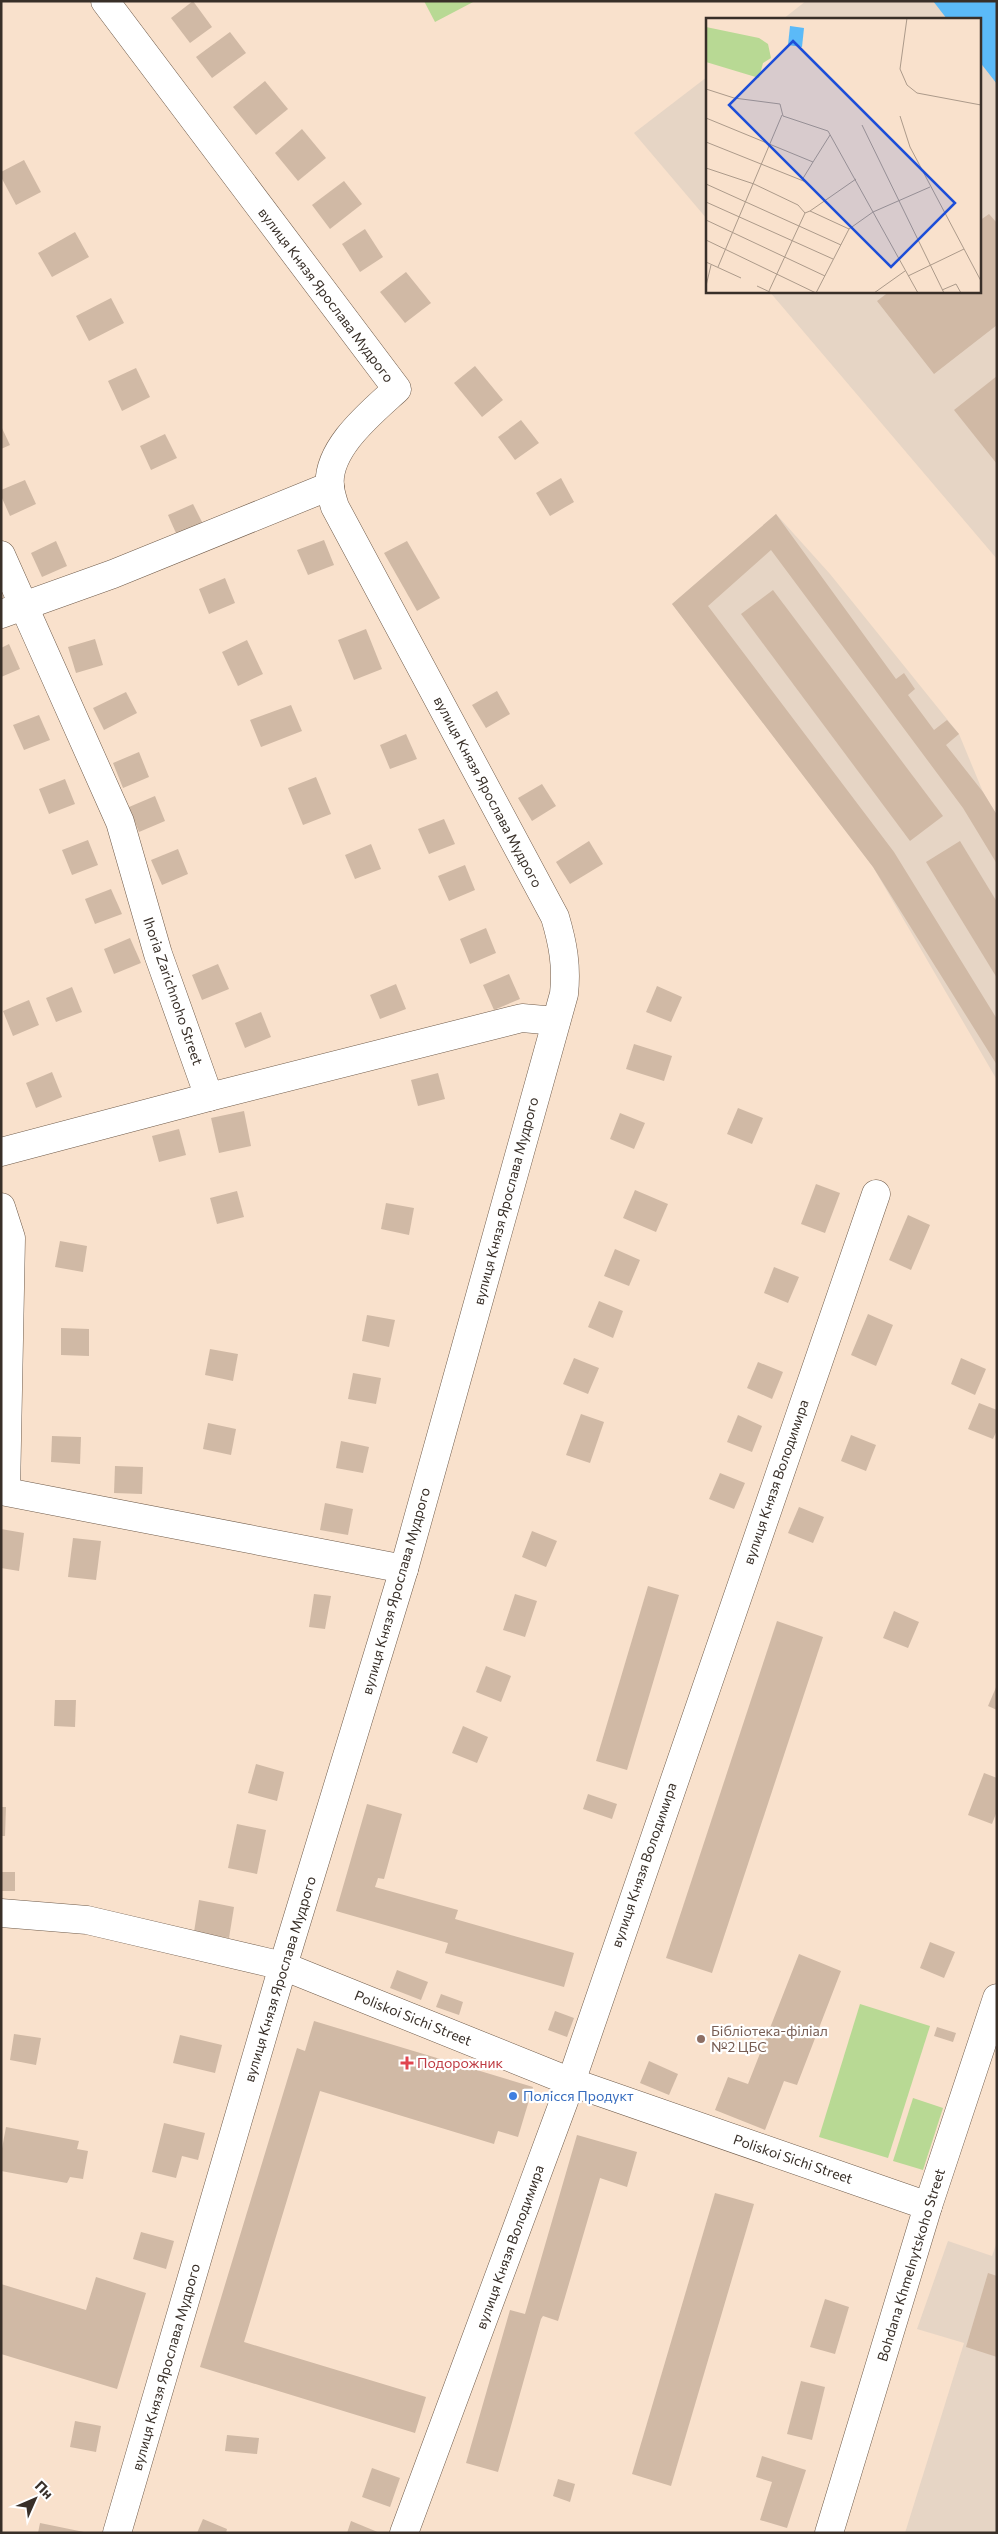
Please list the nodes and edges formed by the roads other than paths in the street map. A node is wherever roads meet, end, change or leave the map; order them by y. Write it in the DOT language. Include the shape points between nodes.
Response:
graph roads {
  1 [pos="105,1"];
  2 [pos="330,486"];
  3 [pos="1,555"];
  4 [pos="12,610"];
  5 [pos="556,1021"];
  6 [pos="209,1097"];
  7 [pos="1,1152"];
  8 [pos="876,1194"];
  9 [pos="1,1207"];
  10 [pos="4,1491"];
  11 [pos="404,1569"];
  12 [pos="1,1913"];
  13 [pos="283,1966"];
  14 [pos="997,1998"];
  15 [pos="571,2082"];
  16 [pos="928,2206"];
  17 [pos="117,2533"];
  18 [pos="404,2533"];
  19 [pos="829,2533"];
  1 -- 2 [label="street, вулиця Князя Ярослава Мудрого" via="397,388 352,432 334,461"];
  2 -- 4 [label="street" via="113,574"];
  2 -- 5 [label="street, вулиця Князя Ярослава Мудрого" via="335,507 555,917 564,946 566,971 564,994"];
  3 -- 4 [label="street, Ihoria Zarichnoho Street"];
  4 -- 6 [label="street, Ihoria Zarichnoho Street" via="120,822 158,954"];
  5 -- 6 [label="street" via="522,1018"];
  5 -- 11 [label="street, вулиця Князя Ярослава Мудрого"];
  6 -- 7 [label="street"];
  8 -- 15 [label="street, вулиця Князя Володимира"];
  9 -- 10 [label="street" via="11,1238"];
  10 -- 11 [label="street"];
  11 -- 13 [label="street, вулиця Князя Ярослава Мудрого"];
  12 -- 13 [label="street, Poliskoi Sichi Street" via="87,1920"];
  13 -- 15 [label="street, Poliskoi Sichi Street"];
  13 -- 17 [label="street, вулиця Князя Ярослава Мудрого"];
  14 -- 16 [label="street, Bohdana Khmelnytskoho Street"];
  15 -- 16 [label="street, Poliskoi Sichi Street"];
  15 -- 18 [label="street, вулиця Князя Володимира"];
  16 -- 19 [label="street, Bohdana Khmelnytskoho Street"];
}
